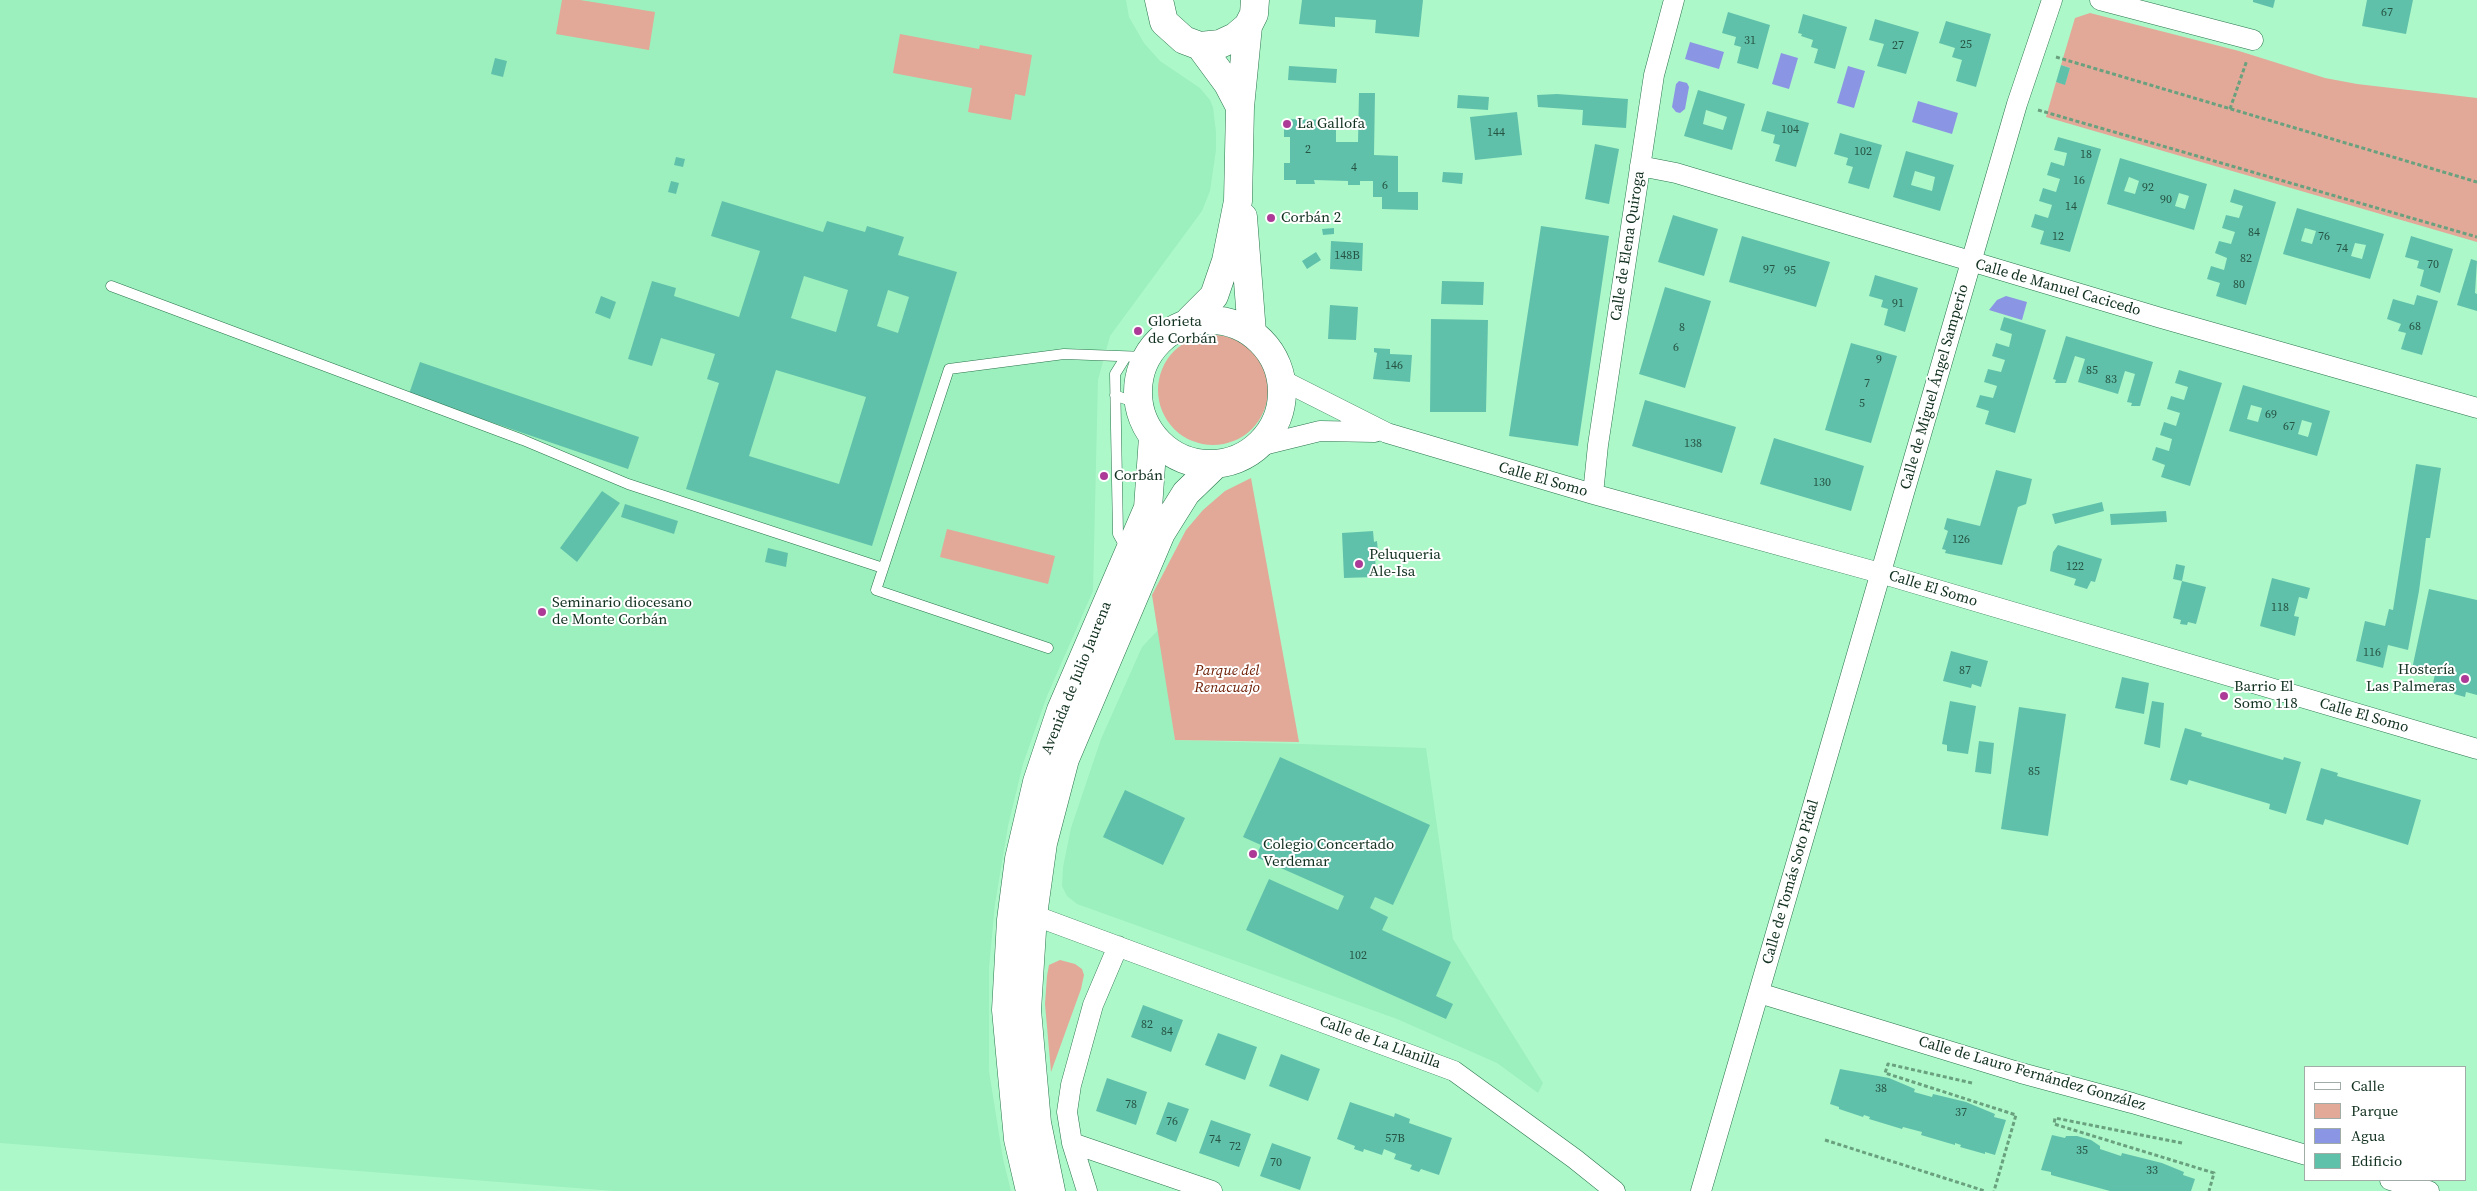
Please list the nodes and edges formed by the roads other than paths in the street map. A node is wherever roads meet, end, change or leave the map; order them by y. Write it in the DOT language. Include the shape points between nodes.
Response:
graph roads {
  1 [pos="1159,0"];
  2 [pos="1256,0"];
  3 [pos="1674,0"];
  4 [pos="2052,0"];
  5 [pos="2100,0"];
  6 [pos="1248,26"];
  7 [pos="2253,40"];
  8 [pos="1200,46"];
  9 [pos="1240,107"];
  10 [pos="1640,166"];
  11 [pos="1238,200"];
  12 [pos="1971,263"];
  13 [pos="111,286"];
  14 [pos="1190,320"];
  15 [pos="1252,332"];
  16 [pos="1136,358"];
  17 [pos="1282,380"];
  18 [pos="1127,400"];
  19 [pos="2477,408"];
  20 [pos="1387,433"];
  21 [pos="1153,437"];
  22 [pos="1259,446"];
  23 [pos="1216,464"];
  24 [pos="1593,494"];
  25 [pos="1129,553"];
  26 [pos="883,568"];
  27 [pos="1880,573"];
  28 [pos="1048,648"];
  29 [pos="2477,749"];
  30 [pos="1033,915"];
  31 [pos="1118,946"];
  32 [pos="1759,993"];
  33 [pos="1072,1143"];
  34 [pos="2304,1154"];
  35 [pos="2394,1181"];
  36 [pos="1030,1191"];
  37 [pos="1051,1191"];
  38 [pos="1087,1191"];
  39 [pos="1212,1191"];
  40 [pos="1615,1191"];
  41 [pos="1701,1191"];
  42 [pos="2429,1191"];
  1 -- 8 [label="main road" via="1168,27 1184,40"];
  2 -- 6 [label="main road"];
  3 -- 10 [label="street, Calle de Elena Quiroga" via="1654,75"];
  4 -- 12 [label="street, Calle de Miguel Ángel Samperio" via="2017,104"];
  5 -- 7 [label="street"];
  6 -- 8 [label="main road" via="1220,44"];
  6 -- 9 [label="main road"];
  8 -- 9 [label="main road" via="1228,84"];
  9 -- 11 [label="main road"];
  10 -- 12 [label="street, Calle de Manuel Cacicedo" via="1676,173"];
  10 -- 24 [label="street, Calle de Elena Quiroga"];
  11 -- 14 [label="main road" via="1226,261 1214,296"];
  11 -- 15 [label="main road" via="1244,222"];
  12 -- 19 [label="street, Calle de Manuel Cacicedo"];
  12 -- 27 [label="street, Calle de Miguel Ángel Samperio"];
  13 -- 26 [label="lane" via="523,440 628,484"];
  14 -- 15 [label="main road" via="1230,322"];
  14 -- 16 [label="main road" via="1170,331"];
  15 -- 17 [label="main road" via="1277,362"];
  16 -- 18 [label="main road" via="1138,386"];
  16 -- 26 [label="lane" via="1064,354 949,369"];
  17 -- 20 [label="street, Calle El Somo"];
  17 -- 22 [label="main road" via="1282,404 1274,427"];
  18 -- 21 [label="main road"];
  18 -- 25 [label="lane" via="1118,534"];
  20 -- 22 [label="street, Calle El Somo" via="1320,431"];
  20 -- 24 [label="street, Calle El Somo"];
  21 -- 23 [label="main road" via="1171,453 1192,462"];
  21 -- 25 [label="main road, Avenida de Julio Jaurena" via="1148,508"];
  22 -- 23 [label="main road" via="1239,459"];
  23 -- 30 [label="main road, Avenida de Julio Jaurena" via="1186,493 1161,533 1079,723 1065,759 1043,843"];
  24 -- 27 [label="street, Calle El Somo"];
  25 -- 36 [label="main road, Avenida de Julio Jaurena" via="1061,710 1037,782 1019,859 1011,920 1006,1010 1018,1139"];
  26 -- 28 [label="lane" via="876,590"];
  27 -- 29 [label="street, Calle El Somo"];
  27 -- 32 [label="street, Calle de Tomás Soto Pidal"];
  30 -- 31 [label="street, Calle de La Llanilla"];
  30 -- 37 [label="main road, Avenida de Julio Jaurena" via="1027,1010 1036,1124"];
  31 -- 33 [label="street" via="1094,1006 1070,1085 1067,1112"];
  31 -- 40 [label="street, Calle de La Llanilla" via="1454,1071"];
  32 -- 34 [label="street, Calle de Lauro Fernández González" via="2027,1075"];
  32 -- 41 [label="street, Calle de Tomás Soto Pidal"];
  33 -- 38 [label="street"];
  33 -- 39 [label="street"];
  35 -- 42 [label="street"];
}
